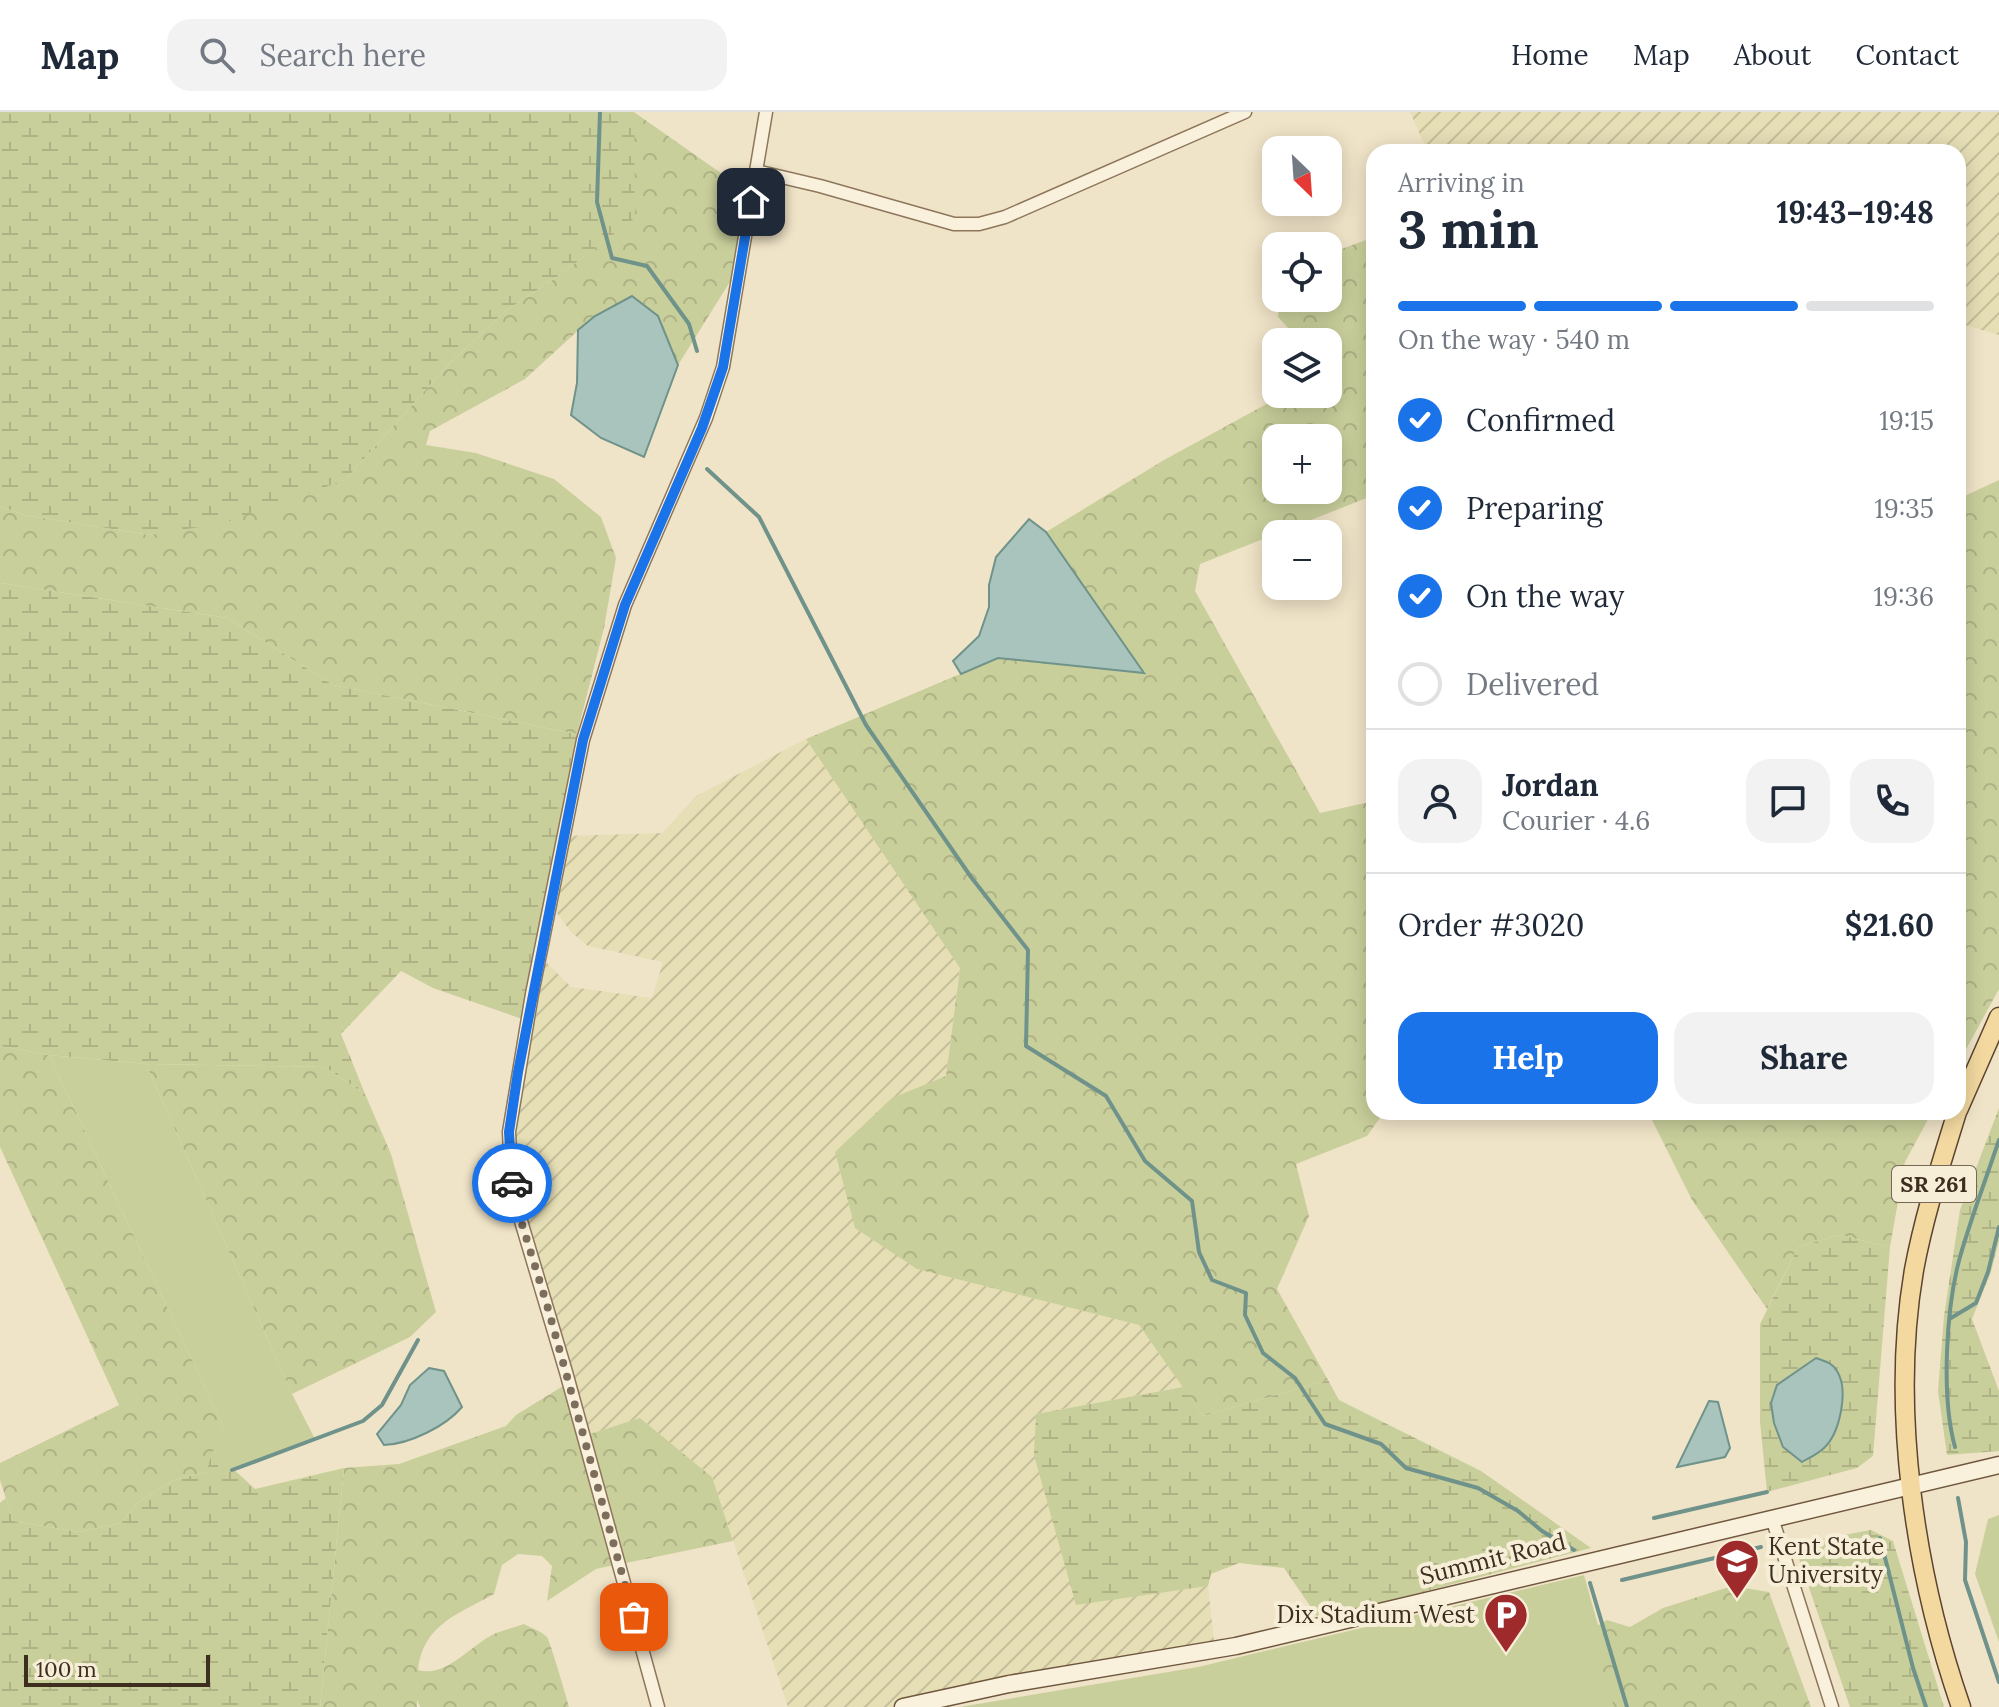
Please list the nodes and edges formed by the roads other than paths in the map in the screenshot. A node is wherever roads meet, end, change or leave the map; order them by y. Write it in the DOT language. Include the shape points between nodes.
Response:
graph roads {
  1 [pos="766,112"];
  2 [pos="1245,112"];
  3 [pos="756,171"];
  4 [pos="1999,1017"];
  5 [pos="1966,1093"];
  6 [pos="1955,1120"];
  7 [pos="1999,1465"];
  8 [pos="1911,1487"];
  9 [pos="1772,1518"];
  10 [pos="658,1707"];
  11 [pos="903,1707"];
  12 [pos="1832,1707"];
  13 [pos="1961,1707"];
  1 -- 3 [label="street"];
  2 -- 3 [label="street" via="979,224 940,222"];
  3 -- 10 [label="street" via="723,367 625,605 583,740 509,1132 518,1211"];
  4 -- 5 [label="main road, SR 261"];
  6 -- 8 [label="main road, SR 261" via="1931,1193 1913,1279 1906,1405"];
  7 -- 8 [label="street, Summit Road"];
  8 -- 9 [label="street, Summit Road"];
  8 -- 13 [label="main road, SR 261" via="1931,1599"];
  9 -- 11 [label="street, Summit Road" via="1236,1646"];
  9 -- 12 [label="street"];
}
